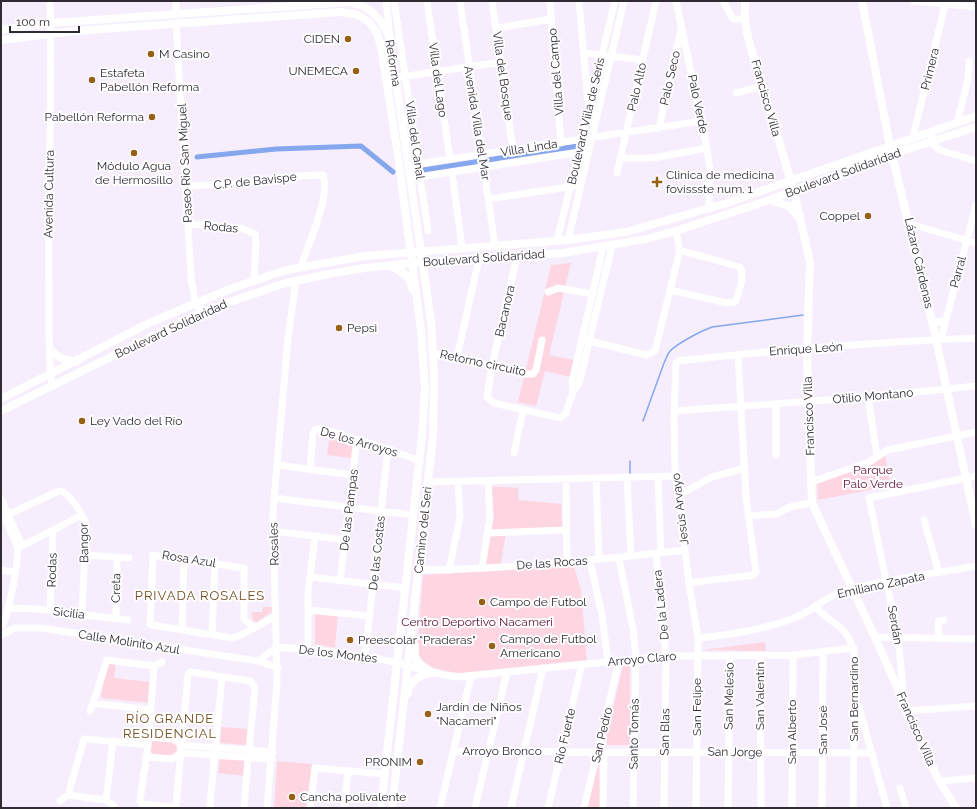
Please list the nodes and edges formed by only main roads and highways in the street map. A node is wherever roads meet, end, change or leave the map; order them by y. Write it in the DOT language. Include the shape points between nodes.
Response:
graph roads {
  1 [pos="745,1"];
  2 [pos="862,1"];
  3 [pos="349,2"];
  4 [pos="293,3"];
  5 [pos="209,12"];
  6 [pos="174,14"];
  7 [pos="179,23"];
  8 [pos="146,25"];
  9 [pos="1,30"];
  10 [pos="1,40"];
  11 [pos="399,105"];
  12 [pos="390,106"];
  13 [pos="976,116"];
  14 [pos="976,127"];
  15 [pos="890,146"];
  16 [pos="892,155"];
  17 [pos="790,181"];
  18 [pos="766,189"];
  19 [pos="794,191"];
  20 [pos="769,200"];
  21 [pos="802,222"];
  22 [pos="422,252"];
  23 [pos="411,253"];
  24 [pos="423,262"];
  25 [pos="412,263"];
  26 [pos="389,266"];
  27 [pos="933,322"];
  28 [pos="945,322"];
  29 [pos="421,330"];
  30 [pos="50,350"];
  31 [pos="76,362"];
  32 [pos="1,399"];
  33 [pos="1,411"];
  34 [pos="976,525"];
  35 [pos="413,620"];
  36 [pos="403,714"];
  37 [pos="381,808"];
  38 [pos="392,808"];
  39 [pos="956,808"];
  1 -- 17 [label="main road, Francisco Villa" via="745,19"];
  2 -- 15 [label="main road, Lázaro Cárdenas"];
  3 -- 4 [label="main road, Reforma"];
  3 -- 11 [label="main road, Reforma" via="365,7 376,15 385,27 390,39"];
  4 -- 5 [label="main road, Reforma"];
  5 -- 6 [label="main road, Reforma"];
  5 -- 7 [label="main road" via="207,18"];
  6 -- 8 [label="main road" via="172,19 151,21"];
  6 -- 9 [label="main road, Reforma" via="51,23"];
  7 -- 8 [label="main road, Reforma"];
  7 -- 12 [label="main road, Reforma" via="345,12 358,15 369,22 379,39"];
  8 -- 10 [label="main road, Reforma"];
  11 -- 12 [label="main road"];
  11 -- 22 [label="main road, Reforma"];
  12 -- 23 [label="main road, Reforma"];
  13 -- 15 [label="main road, Boulevard Solidaridad"];
  14 -- 16 [label="main road, Boulevard Solidaridad"];
  15 -- 16 [label="main road, Lázaro Cárdenas"];
  15 -- 17 [label="main road, Boulevard Solidaridad"];
  16 -- 19 [label="main road, Boulevard Solidaridad"];
  16 -- 27 [label="main road, Lázaro Cárdenas"];
  17 -- 18 [label="main road, Boulevard Solidaridad"];
  17 -- 19 [label="main road, Francisco Villa"];
  18 -- 20 [label="main road"];
  18 -- 22 [label="main road, Boulevard Solidaridad" via="709,209 626,232 568,240"];
  19 -- 20 [label="main road, Boulevard Solidaridad"];
  19 -- 21 [label="main road, Francisco Villa"];
  20 -- 21 [label="main road" via="790,206"];
  20 -- 24 [label="main road, Boulevard Solidaridad" via="676,231 608,247 556,254"];
  21 -- 39 [label="main road, Francisco Villa" via="810,262 807,349 812,503 876,636 906,709 940,781"];
  22 -- 23 [label="main road, Boulevard Solidaridad"];
  22 -- 24 [label="main road, Camino del Seri"];
  23 -- 25 [label="main road, Camino del Seri"];
  23 -- 31 [label="main road, Boulevard Solidaridad" via="365,256 301,266 254,279 149,323"];
  24 -- 25 [label="main road, Boulevard Solidaridad"];
  24 -- 35 [label="main road, Camino del Seri" via="433,353 433,436"];
  25 -- 26 [label="main road, Boulevard Solidaridad"];
  25 -- 29 [label="main road, Camino del Seri"];
  26 -- 29 [label="main road" via="405,274 409,279 415,314"];
  26 -- 33 [label="main road, Boulevard Solidaridad" via="296,280 202,312"];
  27 -- 28 [label="main road"];
  27 -- 34 [label="main road, Lázaro Cárdenas" via="939,340 946,389"];
  29 -- 37 [label="main road, Camino del Seri" via="425,389 420,461"];
  30 -- 31 [label="main road" via="61,358"];
  31 -- 32 [label="main road, Boulevard Solidaridad"];
  35 -- 36 [label="main road, Camino del Seri"];
  35 -- 36 [label="main road" via="416,630 414,657 432,673 421,675 412,683"];
  36 -- 38 [label="main road, Camino del Seri"];
}
